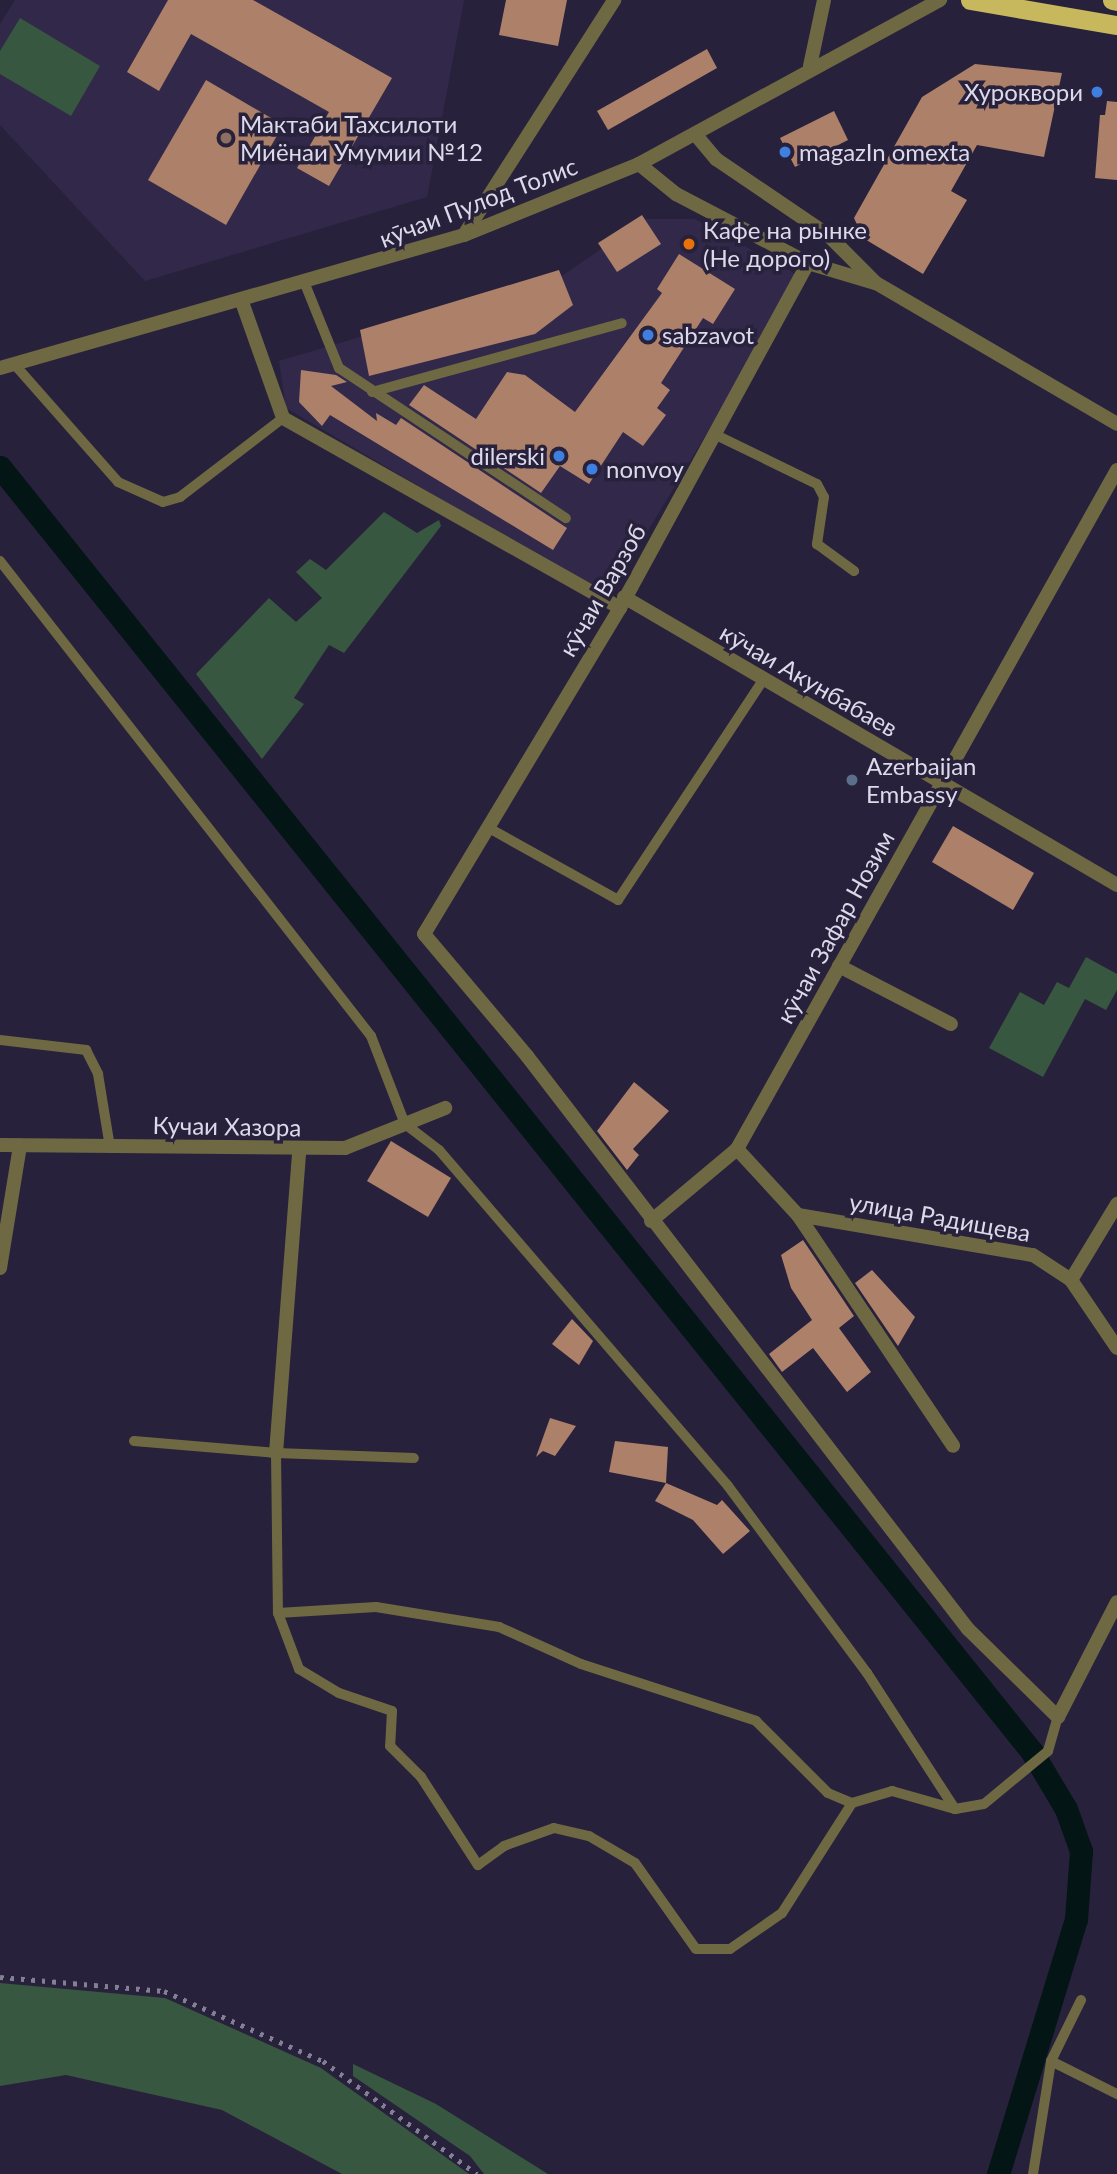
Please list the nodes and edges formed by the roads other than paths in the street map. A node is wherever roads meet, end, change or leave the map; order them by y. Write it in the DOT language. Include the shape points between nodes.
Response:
graph roads {
  1 [pos="614,0"];
  2 [pos="824,0"];
  3 [pos="940,0"];
  4 [pos="970,0"];
  5 [pos="1117,25"];
  6 [pos="810,66"];
  7 [pos="695,134"];
  8 [pos="639,164"];
  9 [pos="464,235"];
  10 [pos="808,263"];
  11 [pos="876,283"];
  12 [pos="305,284"];
  13 [pos="242,302"];
  14 [pos="622,323"];
  15 [pos="7,366"];
  16 [pos="372,392"];
  17 [pos="283,418"];
  18 [pos="1117,424"];
  19 [pos="716,435"];
  20 [pos="1117,470"];
  21 [pos="566,518"];
  22 [pos="0,561"];
  23 [pos="854,571"];
  24 [pos="622,602"];
  25 [pos="763,680"];
  26 [pos="941,783"];
  27 [pos="487,827"];
  28 [pos="1117,884"];
  29 [pos="839,966"];
  30 [pos="951,1024"];
  31 [pos="0,1040"];
  32 [pos="445,1108"];
  33 [pos="405,1124"];
  34 [pos="0,1145"];
  35 [pos="20,1146"];
  36 [pos="110,1147"];
  37 [pos="737,1149"];
  38 [pos="299,1150"];
  39 [pos="1117,1204"];
  40 [pos="798,1215"];
  41 [pos="651,1221"];
  42 [pos="0,1268"];
  43 [pos="1071,1280"];
  44 [pos="1117,1348"];
  45 [pos="134,1440"];
  46 [pos="953,1446"];
  47 [pos="275,1453"];
  48 [pos="414,1458"];
  49 [pos="1117,1602"];
  50 [pos="278,1613"];
  51 [pos="1058,1717"];
  52 [pos="852,1803"];
  53 [pos="955,1809"];
  54 [pos="1081,2000"];
  55 [pos="1051,2061"];
  56 [pos="1117,2094"];
  57 [pos="1033,2174"];
  1 -- 9 [label="street"];
  2 -- 6 [label="street"];
  3 -- 6 [label="street, кӯчаи Пулод Толис"];
  4 -- 5 [label="highway"];
  6 -- 7 [label="street, кӯчаи Пулод Толис"];
  7 -- 8 [label="street, кӯчаи Пулод Толис"];
  7 -- 11 [label="street" via="716,159 828,235"];
  8 -- 9 [label="street, кӯчаи Пулод Толис"];
  8 -- 10 [label="street" via="676,194"];
  9 -- 12 [label="street, кӯчаи Пулод Толис"];
  10 -- 11 [label="street"];
  10 -- 19 [label="street, кӯчаи Варзоб"];
  11 -- 18 [label="street"];
  12 -- 13 [label="street, кӯчаи Пулод Толис"];
  12 -- 16 [label="lane" via="339,368"];
  13 -- 15 [label="street, кӯчаи Пулод Толис"];
  13 -- 17 [label="street"];
  14 -- 16 [label="lane"];
  15 -- 17 [label="lane" via="118,482 163,502 180,497"];
  16 -- 21 [label="lane"];
  17 -- 24 [label="street, кӯчаи Акунбабаев"];
  19 -- 23 [label="lane" via="817,484 824,497 817,544"];
  19 -- 24 [label="street, кӯчаи Варзоб"];
  20 -- 26 [label="street, кӯчаи Зафар Нозим"];
  22 -- 33 [label="lane" via="370,1036"];
  24 -- 25 [label="street, кӯчаи Акунбабаев"];
  24 -- 27 [label="street, кӯчаи Варзоб"];
  25 -- 26 [label="street, кӯчаи Акунбабаев"];
  25 -- 27 [label="lane" via="618,900"];
  26 -- 28 [label="street, кӯчаи Акунбабаев"];
  26 -- 29 [label="street, кӯчаи Зафар Нозим"];
  27 -- 41 [label="street, кӯчаи Варзоб" via="424,934"];
  29 -- 30 [label="street"];
  29 -- 37 [label="street, кӯчаи Зафар Нозим"];
  31 -- 36 [label="lane" via="86,1050 98,1074"];
  32 -- 33 [label="street, Кучаи Хазора"];
  33 -- 38 [label="street, Кучаи Хазора" via="345,1148"];
  33 -- 53 [label="lane" via="439,1150 728,1486 867,1672"];
  34 -- 35 [label="street, Кучаи Хазора"];
  35 -- 36 [label="street, Кучаи Хазора"];
  35 -- 42 [label="street"];
  36 -- 38 [label="street, Кучаи Хазора"];
  37 -- 40 [label="street"];
  37 -- 41 [label="street"];
  38 -- 47 [label="street"];
  39 -- 43 [label="street"];
  40 -- 43 [label="street, улица Радищева" via="1033,1255"];
  40 -- 46 [label="street"];
  41 -- 51 [label="street" via="968,1629"];
  43 -- 44 [label="street, улица Радищева"];
  45 -- 47 [label="lane"];
  47 -- 48 [label="lane"];
  47 -- 50 [label="lane"];
  49 -- 51 [label="street"];
  50 -- 52 [label="lane" via="376,1607 499,1627 581,1664 756,1721 828,1793"];
  50 -- 52 [label="lane" via="299,1669 340,1693 391,1711 390,1746 421,1777 478,1865 504,1846 554,1828 589,1836 635,1863 696,1949 730,1949 782,1913"];
  51 -- 53 [label="lane" via="1048,1751 1011,1785 984,1804"];
  52 -- 53 [label="lane" via="892,1791"];
  54 -- 55 [label="lane"];
  55 -- 56 [label="lane"];
  55 -- 57 [label="lane"];
}
